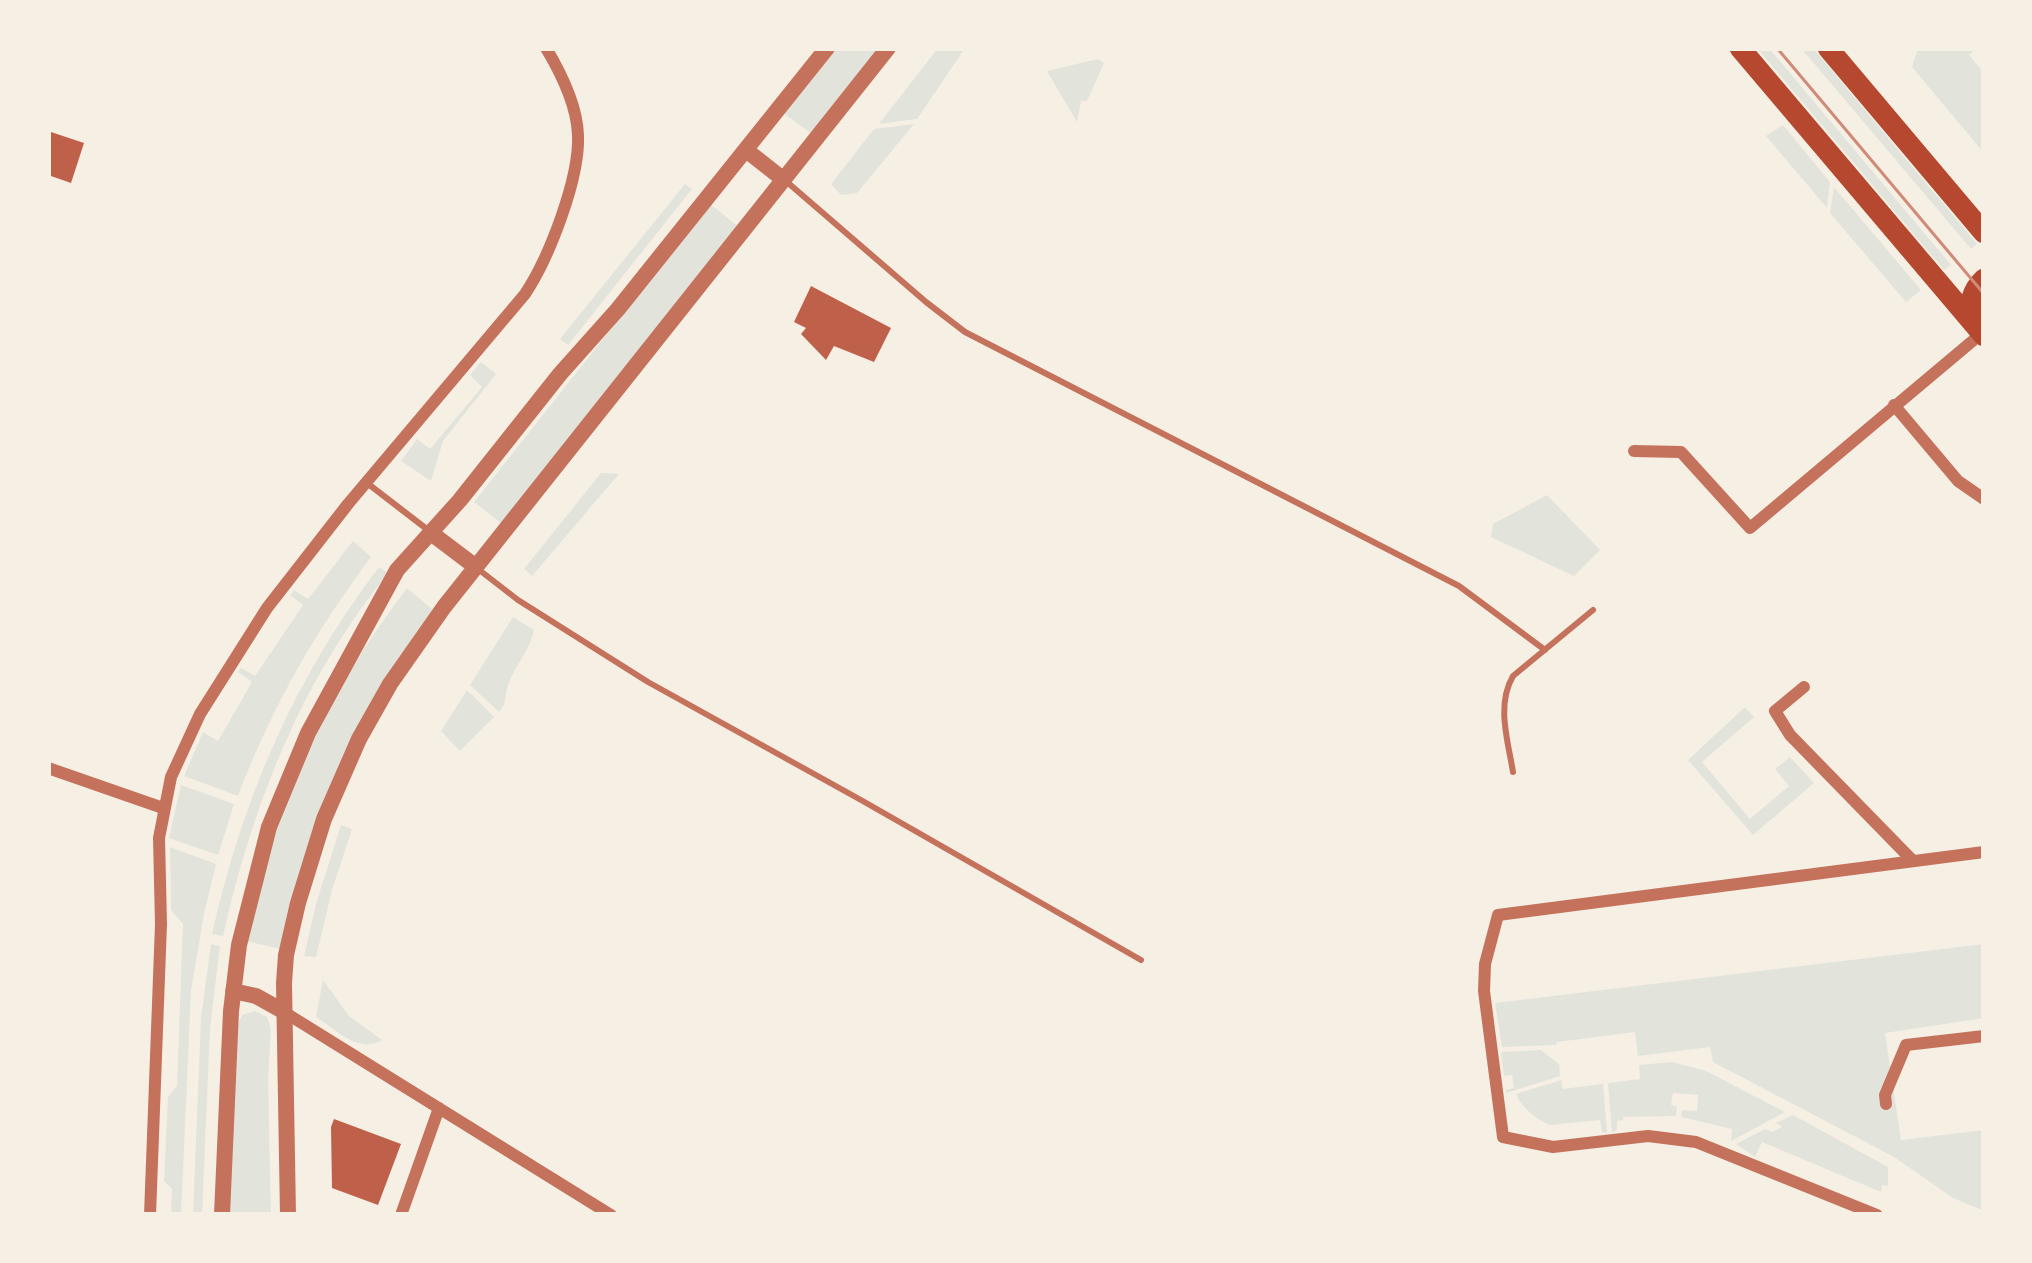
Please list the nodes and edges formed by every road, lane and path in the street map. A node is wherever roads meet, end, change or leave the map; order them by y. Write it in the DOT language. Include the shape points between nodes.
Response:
graph roads {
  1 [pos="546,48"];
  2 [pos="827,48"];
  3 [pos="888,48"];
  4 [pos="1740,48"];
  5 [pos="1828,48"];
  6 [pos="746,150"];
  7 [pos="784,180"];
  8 [pos="1984,233"];
  9 [pos="1984,279"];
  10 [pos="1980,332"];
  11 [pos="1894,405"];
  12 [pos="1634,451"];
  13 [pos="366,483"];
  14 [pos="1984,500"];
  15 [pos="430,532"];
  16 [pos="476,567"];
  17 [pos="1594,610"];
  18 [pos="1545,650"];
  19 [pos="1804,687"];
  20 [pos="48,768"];
  21 [pos="1513,772"];
  22 [pos="163,808"];
  23 [pos="1984,852"];
  24 [pos="1913,861"];
  25 [pos="1141,960"];
  26 [pos="233,991"];
  27 [pos="283,1011"];
  28 [pos="1984,1036"];
  29 [pos="1886,1104"];
  30 [pos="439,1108"];
  31 [pos="150,1215"];
  32 [pos="222,1215"];
  33 [pos="289,1215"];
  34 [pos="401,1215"];
  35 [pos="611,1215"];
  36 [pos="1877,1215"];
  1 -- 13 [label="street" via="578,136 545,257 525,294"];
  2 -- 6 [label="street"];
  3 -- 7 [label="street"];
  4 -- 10 [label="main road"];
  5 -- 8 [label="main road"];
  6 -- 7 [label="street"];
  6 -- 15 [label="street"];
  7 -- 16 [label="street"];
  7 -- 18 [label="lane" via="965,332 1459,586"];
  9 -- 10 [label="main road" via="1971,300"];
  10 -- 11 [label="street"];
  11 -- 12 [label="street" via="1750,528 1681,452"];
  11 -- 14 [label="street"];
  13 -- 15 [label="lane"];
  13 -- 22 [label="street" via="228,667"];
  15 -- 16 [label="street"];
  15 -- 26 [label="street" via="388,583 289,775 249,896"];
  16 -- 25 [label="lane" via="648,682"];
  16 -- 27 [label="street" via="390,684 344,772 294,917"];
  17 -- 18 [label="lane"];
  18 -- 21 [label="lane" via="1504,694"];
  19 -- 24 [label="street" via="1775,711 1790,735"];
  20 -- 22 [label="street"];
  22 -- 31 [label="street"];
  23 -- 24 [label="street"];
  24 -- 36 [label="street" via="1498,915 1485,964 1503,1137 1552,1147 1648,1136 1696,1142"];
  26 -- 27 [label="street"];
  26 -- 32 [label="street"];
  27 -- 30 [label="street"];
  27 -- 33 [label="street"];
  28 -- 29 [label="street" via="1906,1045"];
  30 -- 34 [label="street"];
  30 -- 35 [label="street"];
}
